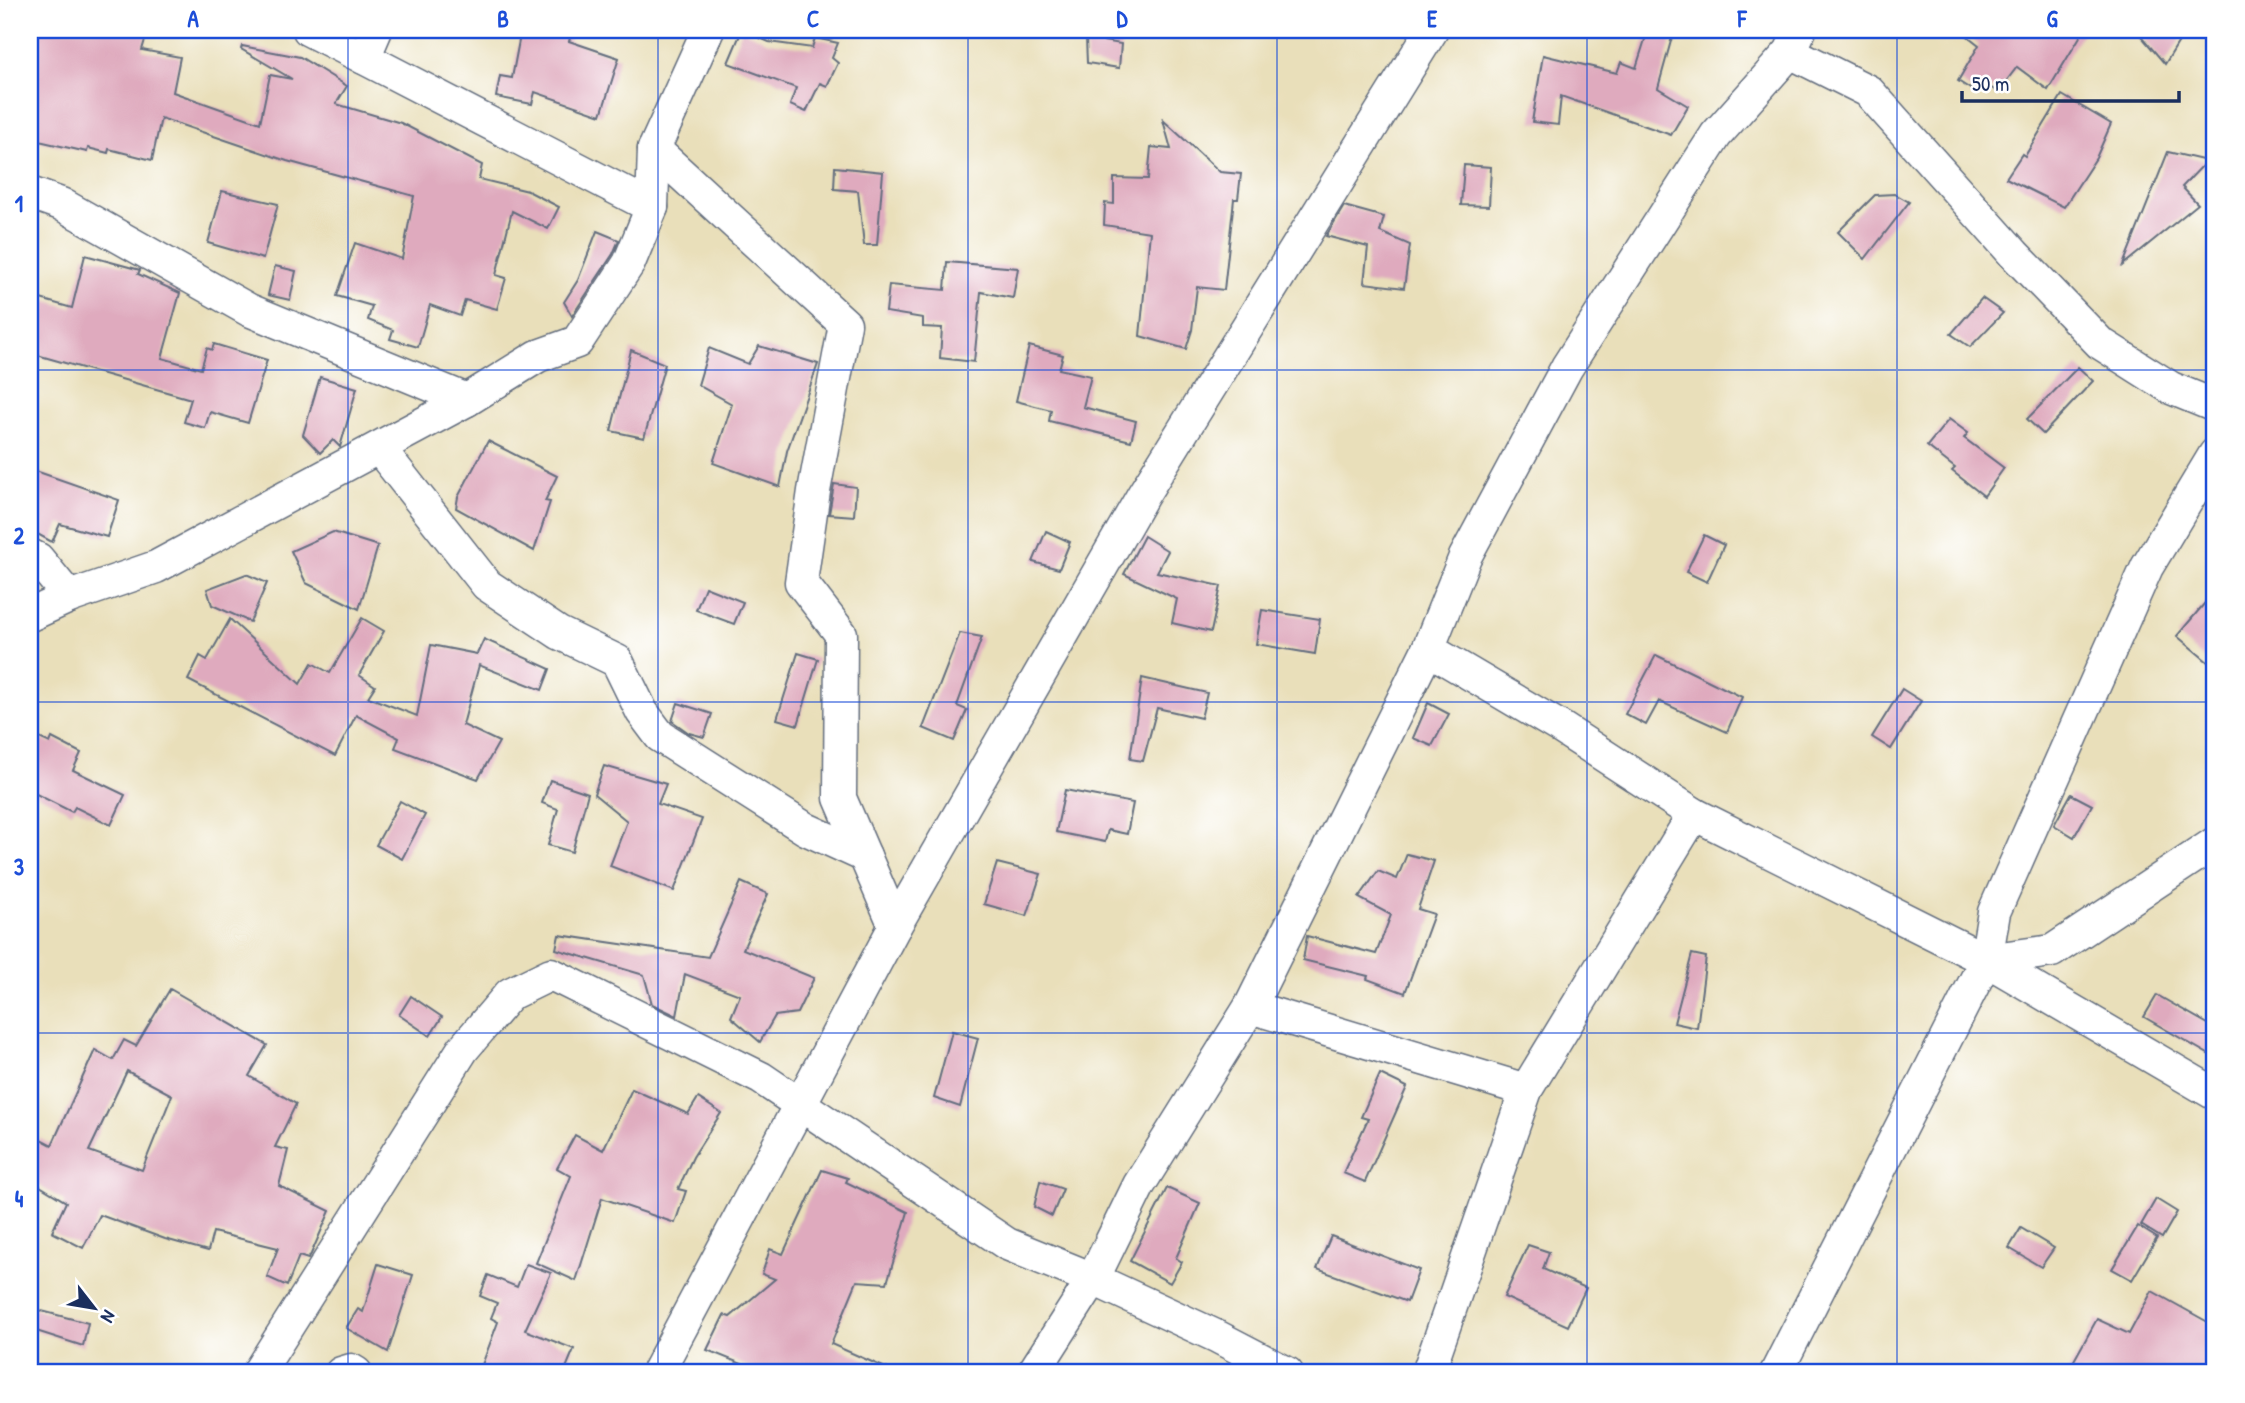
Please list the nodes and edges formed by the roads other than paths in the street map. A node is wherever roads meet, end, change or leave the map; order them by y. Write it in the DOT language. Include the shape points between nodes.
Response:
graph roads {
  1 [pos="309,30"];
  2 [pos="708,30"];
  3 [pos="1432,30"];
  4 [pos="1795,41"];
  5 [pos="370,44"];
  6 [pos="654,149"];
  7 [pos="30,193"];
  8 [pos="652,207"];
  9 [pos="467,400"];
  10 [pos="2215,406"];
  11 [pos="379,448"];
  12 [pos="2215,454"];
  13 [pos="30,555"];
  14 [pos="69,597"];
  15 [pos="30,615"];
  16 [pos="1428,649"];
  17 [pos="1694,814"];
  18 [pos="2215,843"];
  19 [pos="865,856"];
  20 [pos="895,926"];
  21 [pos="1986,960"];
  22 [pos="1250,1007"];
  23 [pos="1526,1090"];
  24 [pos="2215,1094"];
  25 [pos="800,1106"];
  26 [pos="1093,1279"];
  27 [pos="258,1373"];
  28 [pos="341,1373"];
  29 [pos="356,1373"];
  30 [pos="657,1373"];
  31 [pos="1033,1373"];
  32 [pos="1287,1373"];
  33 [pos="1428,1373"];
  34 [pos="1776,1373"];
  1 -- 5 [label="street"];
  2 -- 6 [label="street"];
  3 -- 20 [label="street" via="1143,495"];
  4 -- 10 [label="street" via="1868,91 2100,343 2171,388"];
  4 -- 16 [label="street" via="1716,135 1567,367 1465,557"];
  5 -- 8 [label="street"];
  6 -- 8 [label="street"];
  6 -- 19 [label="street" via="845,324 802,582 841,634 840,798"];
  7 -- 9 [label="street" via="61,204 249,310"];
  8 -- 9 [label="street" via="629,264 577,342 538,356"];
  9 -- 11 [label="street"];
  11 -- 14 [label="street" via="156,567"];
  11 -- 19 [label="street" via="486,585 559,633 617,661 642,712 660,736 806,829"];
  12 -- 21 [label="street" via="2147,567 1994,912"];
  13 -- 14 [label="street"];
  14 -- 15 [label="street"];
  16 -- 17 [label="street"];
  16 -- 22 [label="street"];
  17 -- 21 [label="street"];
  17 -- 23 [label="street"];
  18 -- 21 [label="street" via="2052,951"];
  19 -- 20 [label="street"];
  20 -- 25 [label="street"];
  21 -- 24 [label="street"];
  21 -- 34 [label="street"];
  22 -- 23 [label="street"];
  22 -- 26 [label="street" via="1139,1185"];
  23 -- 33 [label="street"];
  25 -- 26 [label="street" via="1007,1244"];
  25 -- 27 [label="street" via="761,1078 551,974 510,994 463,1049"];
  25 -- 30 [label="street"];
  26 -- 31 [label="street"];
  26 -- 32 [label="street"];
  28 -- 29 [label="street"];
}
